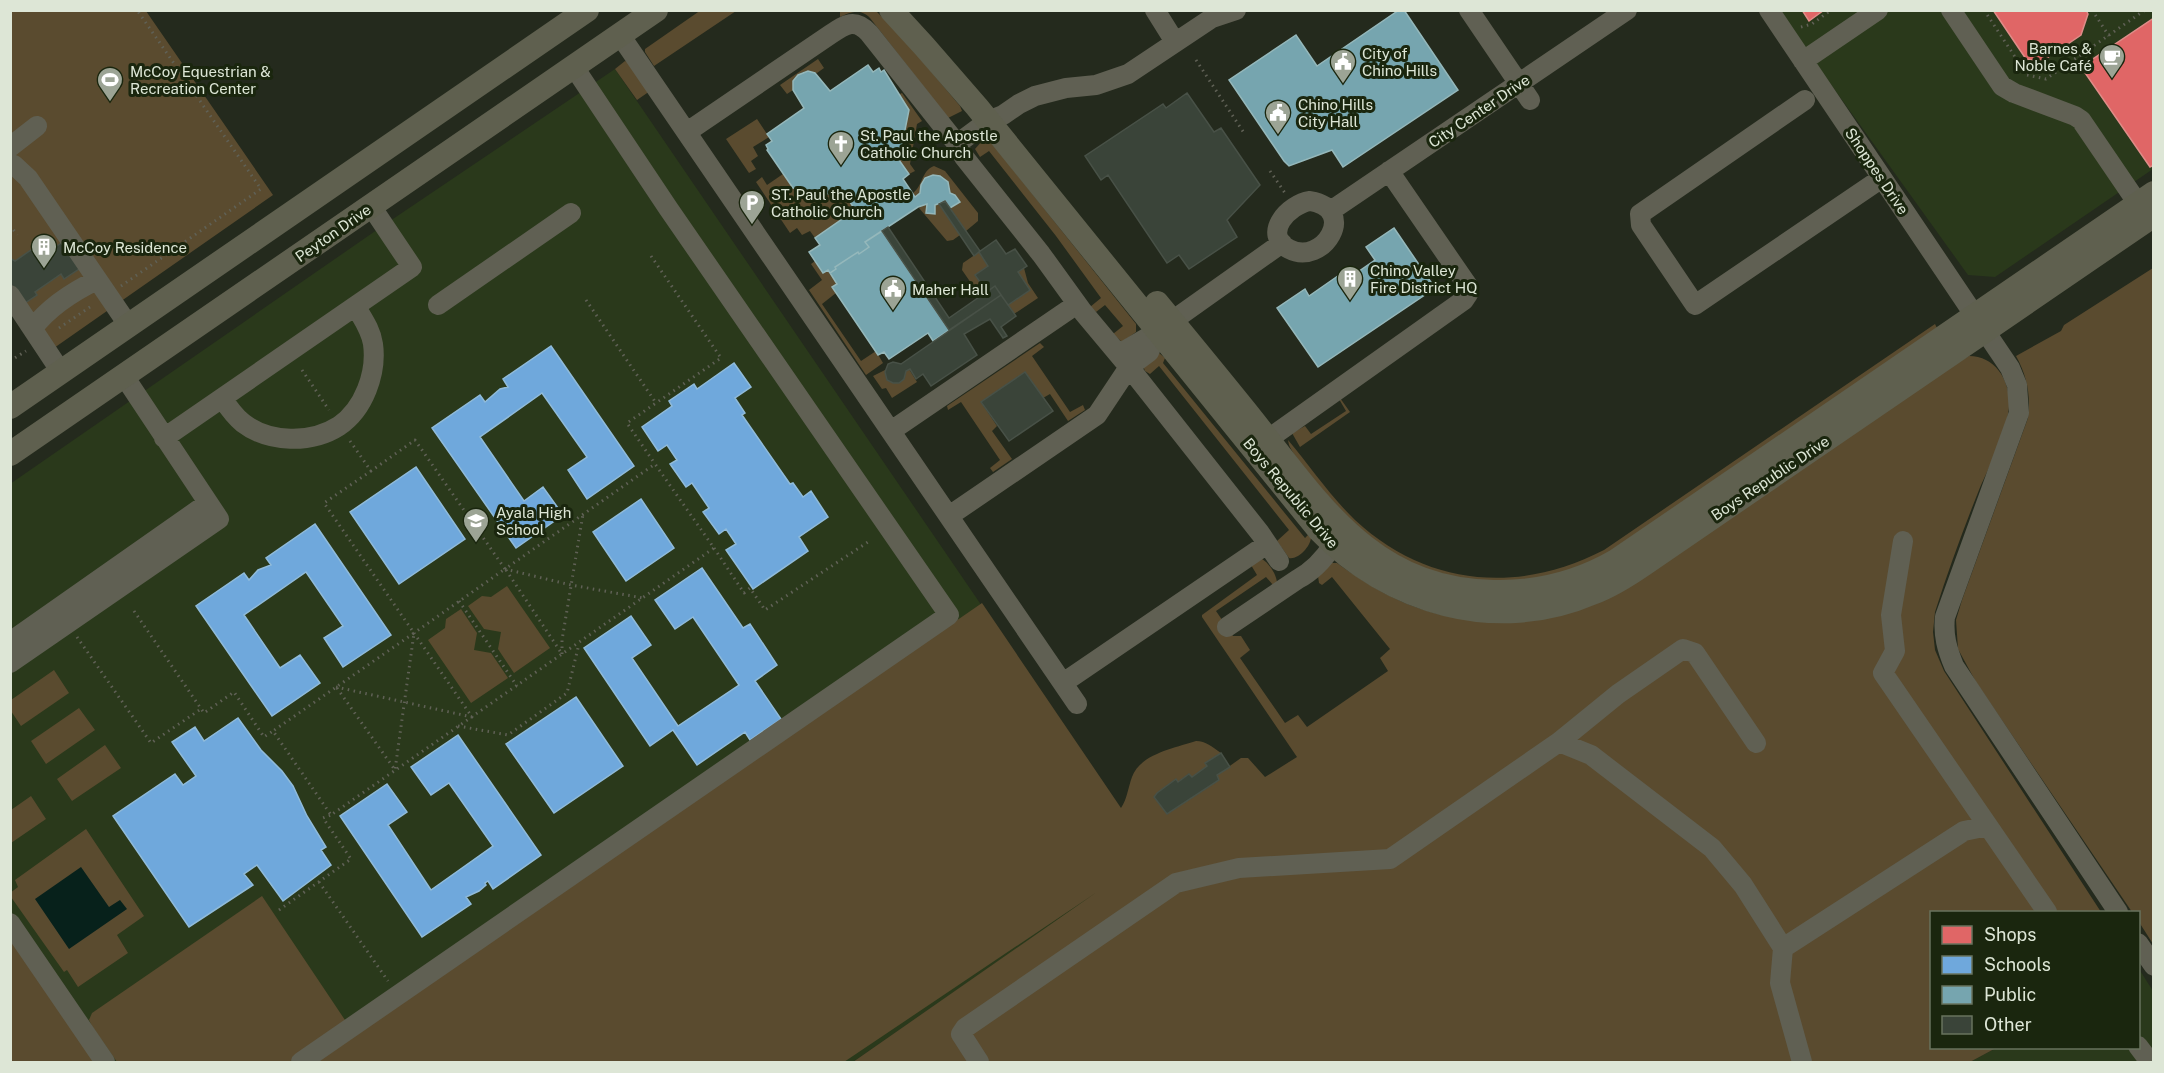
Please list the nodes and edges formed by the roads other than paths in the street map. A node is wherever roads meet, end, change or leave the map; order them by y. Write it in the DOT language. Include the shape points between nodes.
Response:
graph roads {
  1 [pos="587,10"];
  2 [pos="656,10"];
  3 [pos="891,10"];
  4 [pos="914,10"];
  5 [pos="1155,10"];
  6 [pos="1236,10"];
  7 [pos="1469,10"];
  8 [pos="1627,10"];
  9 [pos="1769,10"];
  10 [pos="1878,10"];
  11 [pos="1951,10"];
  12 [pos="620,35"];
  13 [pos="1175,42"];
  14 [pos="1803,61"];
  15 [pos="574,67"];
  16 [pos="1524,92"];
  17 [pos="1805,100"];
  18 [pos="995,118"];
  19 [pos="37,126"];
  20 [pos="687,132"];
  21 [pos="957,144"];
  22 [pos="10,147"];
  23 [pos="10,165"];
  24 [pos="1389,171"];
  25 [pos="1882,178"];
  26 [pos="371,206"];
  27 [pos="2149,208"];
  28 [pos="1332,210"];
  29 [pos="571,213"];
  30 [pos="258,237"];
  31 [pos="1282,243"];
  32 [pos="280,270"];
  33 [pos="102,287"];
  34 [pos="10,295"];
  35 [pos="1077,304"];
  36 [pos="438,305"];
  37 [pos="356,307"];
  38 [pos="1981,322"];
  39 [pos="129,326"];
  40 [pos="1165,326"];
  41 [pos="37,334"];
  42 [pos="1129,367"];
  43 [pos="61,372"];
  44 [pos="123,376"];
  45 [pos="222,398"];
  46 [pos="10,407"];
  47 [pos="891,430"];
  48 [pos="164,438"];
  49 [pos="1260,444"];
  50 [pos="10,454"];
  51 [pos="208,503"];
  52 [pos="949,516"];
  53 [pos="1903,541"];
  54 [pos="1267,544"];
  55 [pos="1333,544"];
  56 [pos="1278,561"];
  57 [pos="1227,627"];
  58 [pos="10,642"];
  59 [pos="10,663"];
  60 [pos="1063,683"];
  61 [pos="1077,704"];
  62 [pos="1559,742"];
  63 [pos="1756,743"];
  64 [pos="1988,826"];
  65 [pos="2046,911"];
  66 [pos="2117,911"];
  67 [pos="10,923"];
  68 [pos="2140,945"];
  69 [pos="1783,948"];
  70 [pos="2154,966"];
  71 [pos="2140,1047"];
  72 [pos="105,1062"];
  73 [pos="301,1062"];
  74 [pos="979,1062"];
  75 [pos="1802,1062"];
  76 [pos="2150,1062"];
  1 -- 30 [label="main road"];
  2 -- 12 [label="main road, Peyton Drive"];
  3 -- 18 [label="main road, Boys Republic Drive"];
  4 -- 18 [label="main road, Boys Republic Drive"];
  5 -- 13 [label="street"];
  6 -- 13 [label="street" via="1212,18"];
  7 -- 16 [label="street"];
  8 -- 16 [label="street, City Center Drive"];
  9 -- 14 [label="street, Shoppes Drive"];
  10 -- 14 [label="street"];
  11 -- 27 [label="street" via="2002,86 2081,120"];
  12 -- 15 [label="main road, Peyton Drive"];
  12 -- 20 [label="street"];
  13 -- 18 [label="street" via="1128,74 1096,85 1041,94"];
  14 -- 25 [label="street, Shoppes Drive"];
  15 -- 26 [label="main road, Peyton Drive"];
  15 -- 73 [label="street" via="948,615"];
  16 -- 24 [label="street, City Center Drive"];
  17 -- 25 [label="street" via="1640,214 1641,225 1695,305"];
  18 -- 21 [label="street"];
  18 -- 40 [label="main road, Boys Republic Drive"];
  19 -- 22 [label="street"];
  20 -- 21 [label="street" via="831,34 849,24 860,24"];
  20 -- 47 [label="street"];
  21 -- 35 [label="street"];
  23 -- 33 [label="street" via="28,178"];
  24 -- 28 [label="street, City Center Drive"];
  24 -- 49 [label="street" via="1468,286 1468,294"];
  25 -- 38 [label="street, Shoppes Drive"];
  26 -- 32 [label="main road, Peyton Drive"];
  26 -- 37 [label="street" via="412,267"];
  27 -- 38 [label="main road, Boys Republic Drive"];
  28 -- 31 [label="street" via="1333,231 1318,248 1297,252"];
  28 -- 31 [label="street" via="1321,202 1300,202 1283,216 1279,227"];
  29 -- 36 [label="street"];
  30 -- 32 [label="main road"];
  30 -- 39 [label="main road"];
  31 -- 40 [label="street"];
  32 -- 44 [label="main road, Peyton Drive"];
  33 -- 39 [label="street"];
  33 -- 41 [label="street" via="77,290 50,308"];
  34 -- 41 [label="street"];
  35 -- 42 [label="street"];
  35 -- 47 [label="street"];
  37 -- 45 [label="street"];
  37 -- 45 [label="street" via="370,333 374,363 360,402 339,425 304,437 273,437 243,423"];
  38 -- 49 [label="main road, Boys Republic Drive" via="1616,561 1545,588 1508,592 1461,590 1399,570 1373,554 1336,522"];
  38 -- 55 [label="main road, Boys Republic Drive" via="1644,564 1576,600 1517,611 1480,611 1445,605 1385,582"];
  38 -- 66 [label="street, Shoppes Drive" via="2014,376 2019,413 1945,617 1946,647 1954,666"];
  39 -- 43 [label="main road"];
  40 -- 42 [label="street" via="1124,351"];
  40 -- 49 [label="main road, Boys Republic Drive"];
  41 -- 43 [label="street"];
  42 -- 52 [label="street" via="1097,415"];
  42 -- 54 [label="street"];
  43 -- 46 [label="main road"];
  44 -- 48 [label="street"];
  44 -- 50 [label="main road, Peyton Drive"];
  45 -- 48 [label="street"];
  47 -- 52 [label="street"];
  48 -- 51 [label="street"];
  49 -- 55 [label="main road, Boys Republic Drive"];
  51 -- 58 [label="street"];
  51 -- 59 [label="street" via="219,519"];
  52 -- 60 [label="street"];
  53 -- 64 [label="street" via="1891,615 1895,651 1883,673"];
  54 -- 56 [label="street"];
  54 -- 60 [label="street"];
  55 -- 57 [label="street" via="1317,548 1301,562 1298,579"];
  60 -- 61 [label="street"];
  62 -- 63 [label="street" via="1683,649 1695,653"];
  62 -- 69 [label="street" via="1591,755 1712,849 1743,885"];
  62 -- 74 [label="street" via="1390,859 1239,868 1176,883 965,1028 961,1034"];
  64 -- 65 [label="street"];
  64 -- 69 [label="street" via="1964,831"];
  67 -- 72 [label="street"];
  68 -- 70 [label="street"];
  69 -- 75 [label="street" via="1780,983"];
  71 -- 76 [label="street"];
}
